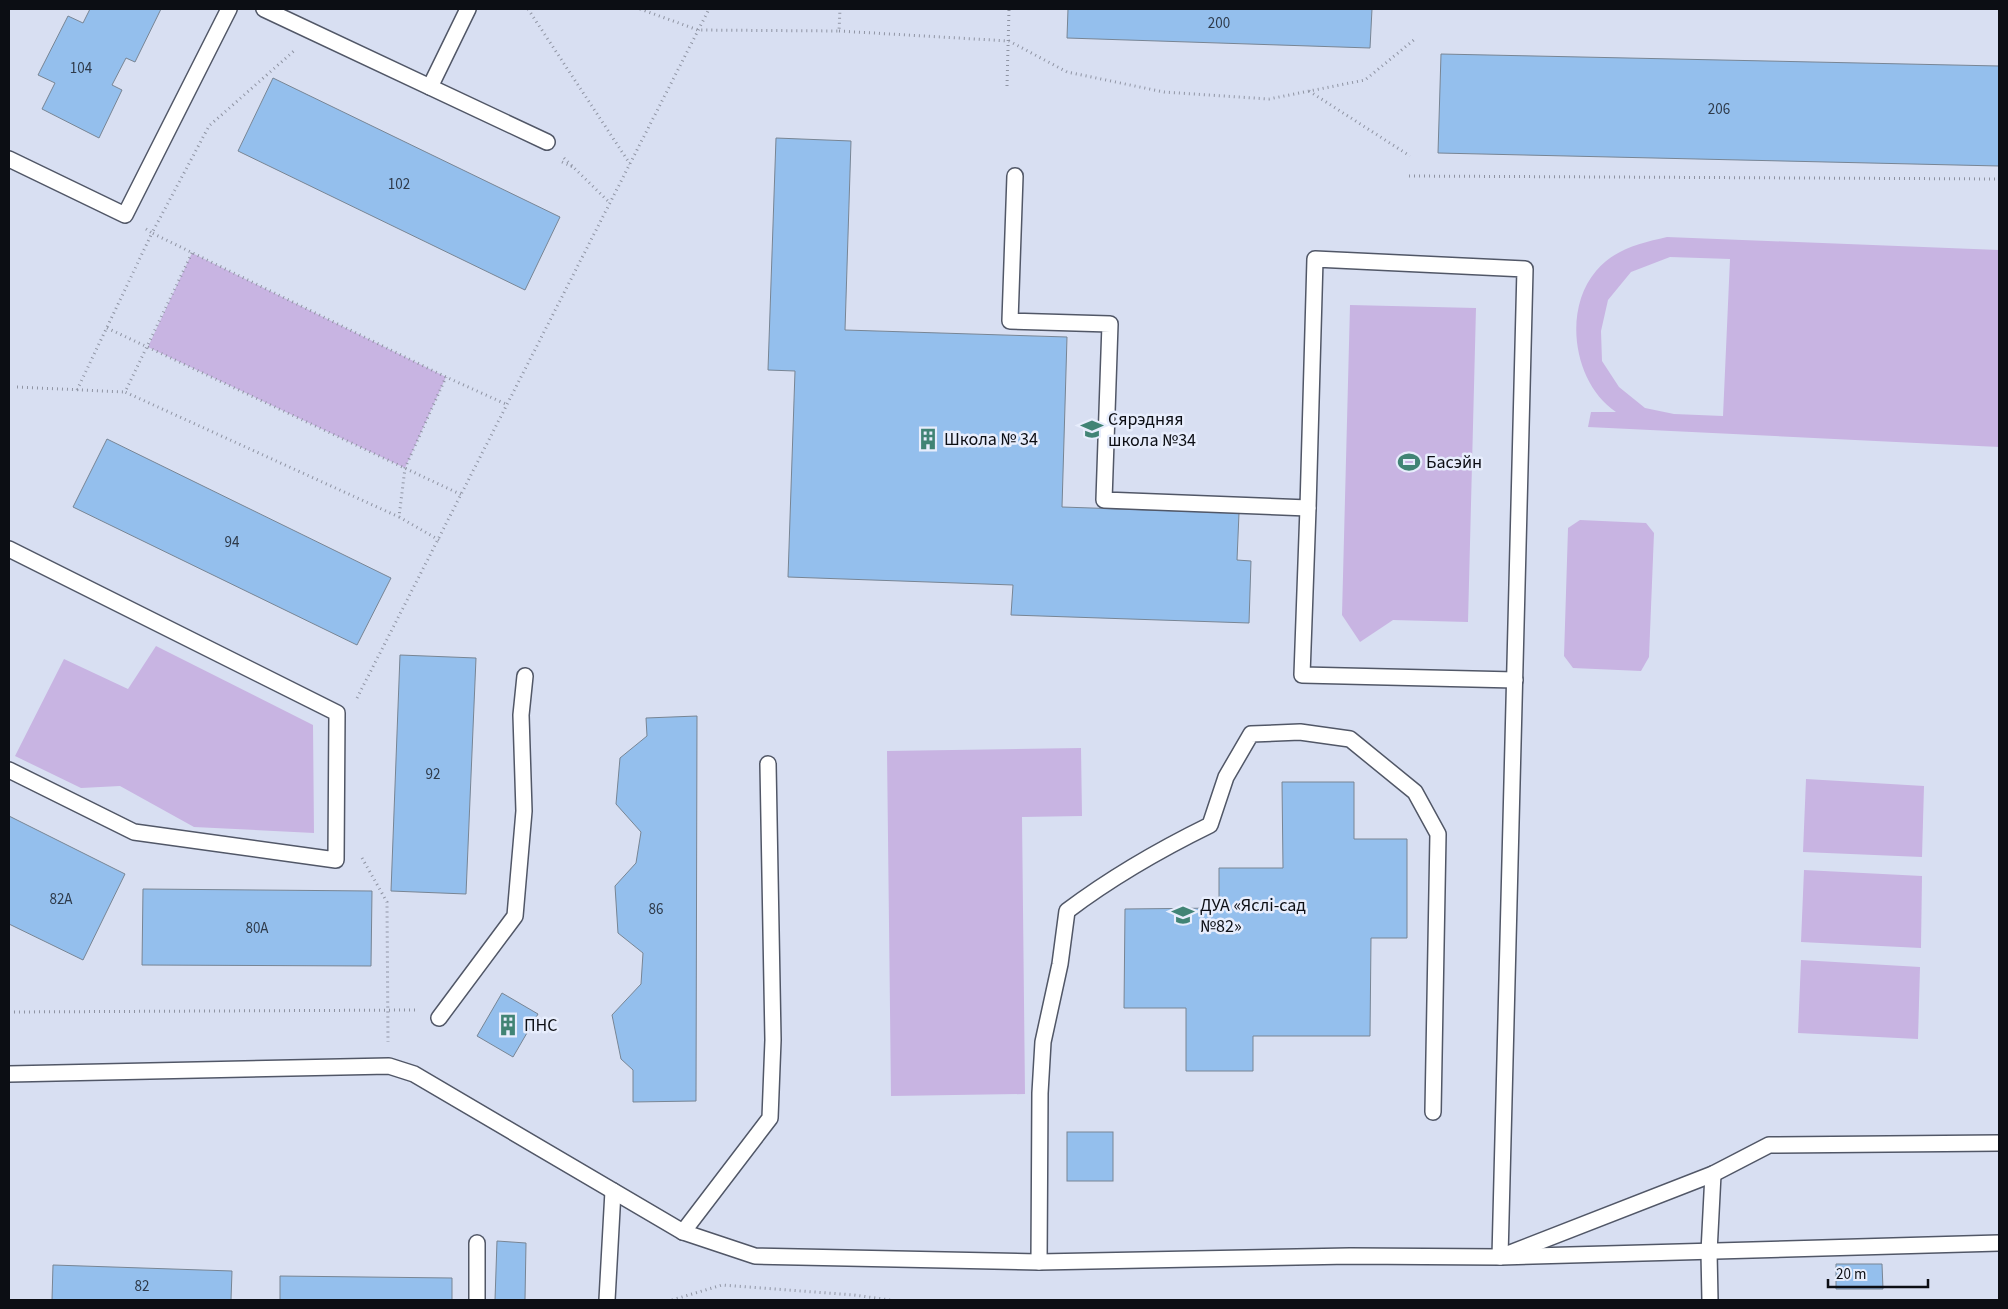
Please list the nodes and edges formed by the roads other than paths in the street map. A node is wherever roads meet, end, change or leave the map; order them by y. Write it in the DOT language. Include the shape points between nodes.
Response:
graph roads {
  1 [pos="229,9"];
  2 [pos="264,9"];
  3 [pos="468,9"];
  4 [pos="430,87"];
  5 [pos="547,142"];
  6 [pos="9,159"];
  7 [pos="1015,176"];
  8 [pos="1308,508"];
  9 [pos="9,549"];
  10 [pos="524,676"];
  11 [pos="1515,680"];
  12 [pos="768,764"];
  13 [pos="9,770"];
  14 [pos="439,1018"];
  15 [pos="9,1074"];
  16 [pos="1433,1112"];
  17 [pos="1999,1143"];
  18 [pos="1712,1174"];
  19 [pos="613,1191"];
  20 [pos="683,1232"];
  21 [pos="477,1242"];
  22 [pos="1999,1243"];
  23 [pos="1710,1252"];
  24 [pos="1500,1257"];
  25 [pos="1039,1262"];
  26 [pos="478,1300"];
  27 [pos="608,1300"];
  28 [pos="1710,1300"];
  1 -- 6 [label="lane" via="125,215"];
  2 -- 4 [label="lane"];
  3 -- 4 [label="lane"];
  4 -- 5 [label="lane"];
  7 -- 8 [label="lane" via="1010,321 1110,324 1104,500"];
  8 -- 11 [label="lane" via="1302,675"];
  8 -- 11 [label="lane" via="1315,259 1525,269"];
  9 -- 13 [label="lane" via="337,713 336,860 134,832"];
  10 -- 14 [label="lane" via="521,715 524,811 516,916"];
  11 -- 24 [label="lane"];
  12 -- 20 [label="lane" via="774,1040 770,1118"];
  15 -- 19 [label="lane" via="389,1066 414,1074"];
  16 -- 25 [label="lane" via="1438,834 1415,792 1350,739 1300,732 1251,734 1226,777 1210,825 1164,847 1101,885 1067,911 1060,964 1043,1042"];
  17 -- 18 [label="lane" via="1769,1145"];
  18 -- 23 [label="lane"];
  18 -- 24 [label="lane"];
  19 -- 20 [label="lane"];
  19 -- 27 [label="lane"];
  20 -- 25 [label="lane" via="755,1256"];
  21 -- 26 [label="lane"];
  22 -- 23 [label="lane"];
  23 -- 24 [label="lane"];
  23 -- 28 [label="lane"];
  24 -- 25 [label="lane" via="1350,1256"];
}
